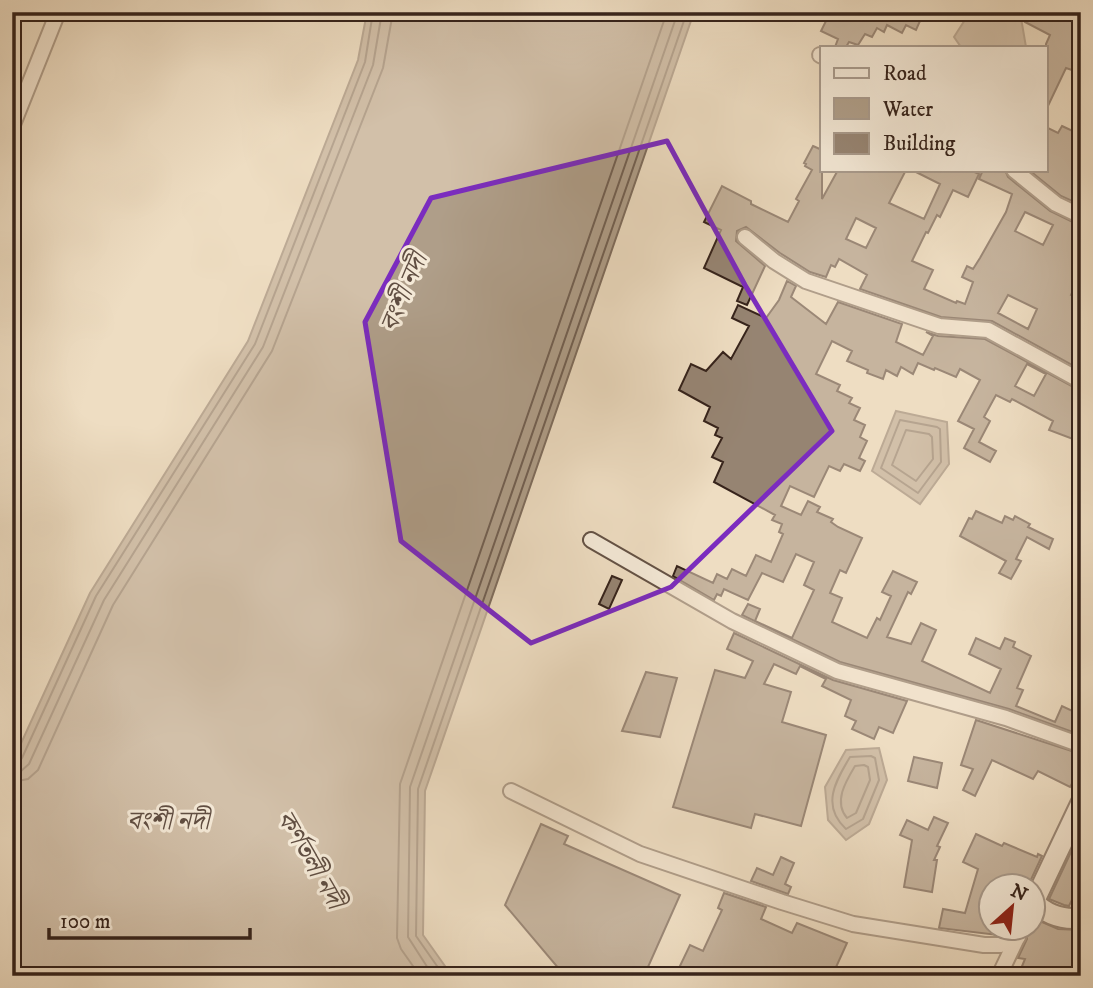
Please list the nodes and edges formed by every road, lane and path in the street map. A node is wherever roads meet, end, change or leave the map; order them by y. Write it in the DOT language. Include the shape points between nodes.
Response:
graph roads {
  1 [pos="58,12"];
  2 [pos="12,127"];
  3 [pos="1016,172"];
  4 [pos="1081,216"];
  5 [pos="745,237"];
  6 [pos="1081,381"];
  7 [pos="591,540"];
  8 [pos="1081,745"];
  9 [pos="511,791"];
  10 [pos="1081,803"];
  11 [pos="1048,873"];
  12 [pos="1048,913"];
  13 [pos="1081,919"];
  14 [pos="1005,942"];
  15 [pos="1015,942"];
  16 [pos="999,976"];
  1 -- 2 [label="street"];
  3 -- 4 [label="street" via="1056,204"];
  5 -- 6 [label="street" via="806,281 939,326 988,330"];
  7 -- 8 [label="street" via="732,621 837,671 994,714"];
  9 -- 14 [label="street" via="640,854 853,924 984,945"];
  10 -- 11 [label="street"];
  12 -- 13 [label="street"];
  15 -- 16 [label="street"];
}
